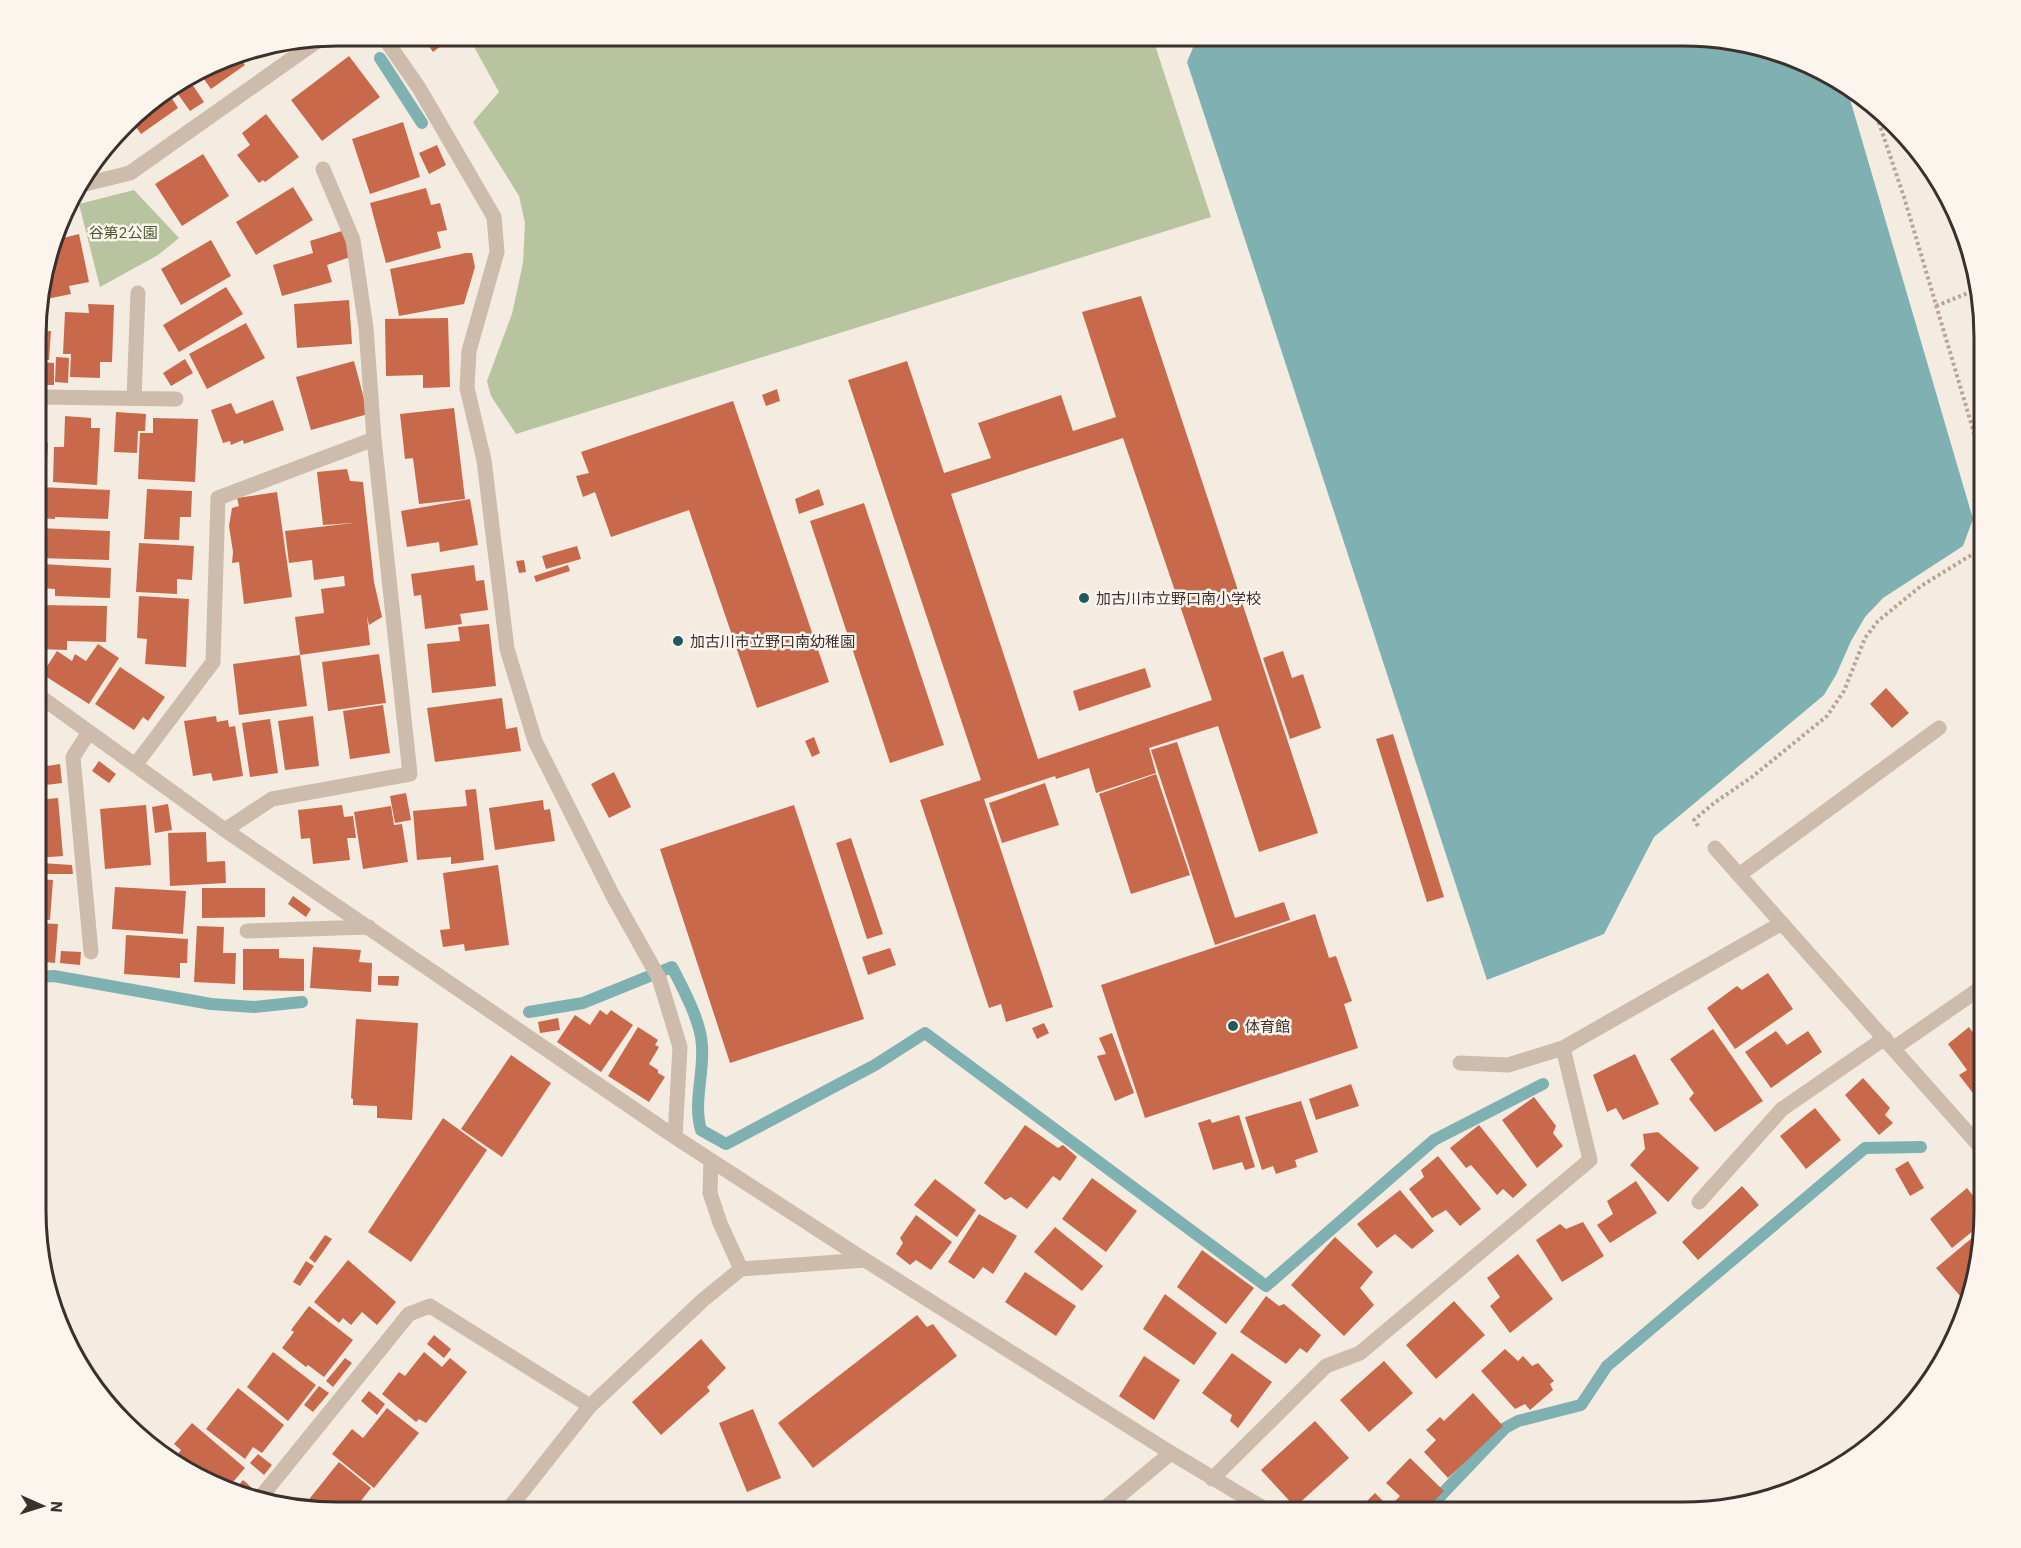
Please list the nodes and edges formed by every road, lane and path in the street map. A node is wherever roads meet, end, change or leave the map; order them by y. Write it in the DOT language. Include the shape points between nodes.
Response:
graph roads {
  1 [pos="389,46"];
  2 [pos="307,48"];
  3 [pos="1879,123"];
  4 [pos="323,169"];
  5 [pos="92,182"];
  6 [pos="1971,292"];
  7 [pos="138,293"];
  8 [pos="1936,306"];
  9 [pos="46,397"];
  10 [pos="134,398"];
  11 [pos="176,399"];
  12 [pos="1974,433"];
  13 [pos="374,439"];
  14 [pos="1974,553"];
  15 [pos="46,701"];
  16 [pos="1939,728"];
  17 [pos="89,732"];
  18 [pos="136,764"];
  19 [pos="225,830"];
  20 [pos="1715,848"];
  21 [pos="1739,875"];
  22 [pos="1782,924"];
  23 [pos="369,927"];
  24 [pos="247,931"];
  25 [pos="91,952"];
  26 [pos="1974,991"];
  27 [pos="1889,1043"];
  28 [pos="1563,1048"];
  29 [pos="1460,1063"];
  30 [pos="675,1137"];
  31 [pos="1974,1141"];
  32 [pos="711,1160"];
  33 [pos="1700,1202"];
  34 [pos="865,1260"];
  35 [pos="741,1269"];
  36 [pos="590,1406"];
  37 [pos="1171,1453"];
  38 [pos="1212,1479"];
  39 [pos="264,1493"];
  40 [pos="514,1502"];
  41 [pos="1112,1502"];
  42 [pos="1252,1502"];
  1 -- 30 [label="street" via="419,88 494,218 497,252 469,351 467,388 484,460 507,649 536,741 658,978 680,1047"];
  2 -- 5 [label="street" via="130,173"];
  3 -- 8 [label="path"];
  4 -- 13 [label="street" via="353,240 366,328"];
  6 -- 8 [label="path"];
  7 -- 10 [label="street"];
  8 -- 12 [label="path"];
  9 -- 10 [label="street"];
  10 -- 11 [label="street"];
  13 -- 18 [label="street" via="218,498 213,662"];
  13 -- 19 [label="street" via="410,774 272,799"];
  14 -- 20 [label="path" via="1921,586 1878,621 1865,638 1844,691 1827,716 1694,820"];
  15 -- 17 [label="street"];
  16 -- 21 [label="street"];
  17 -- 18 [label="street"];
  17 -- 25 [label="street" via="73,757"];
  18 -- 19 [label="street"];
  19 -- 23 [label="street"];
  20 -- 21 [label="street"];
  21 -- 22 [label="street"];
  22 -- 27 [label="street"];
  22 -- 28 [label="street"];
  23 -- 24 [label="street"];
  23 -- 30 [label="street"];
  26 -- 27 [label="street"];
  27 -- 31 [label="street"];
  27 -- 33 [label="street" via="1782,1109"];
  28 -- 29 [label="street" via="1508,1065"];
  28 -- 38 [label="street" via="1590,1160 1360,1353 1326,1366"];
  30 -- 32 [label="street"];
  32 -- 34 [label="street"];
  32 -- 35 [label="street" via="710,1193"];
  34 -- 35 [label="street"];
  34 -- 37 [label="street"];
  35 -- 36 [label="street"];
  36 -- 39 [label="street" via="430,1306 409,1314"];
  36 -- 40 [label="street"];
  37 -- 38 [label="street"];
  37 -- 41 [label="street"];
  38 -- 42 [label="street"];
}
